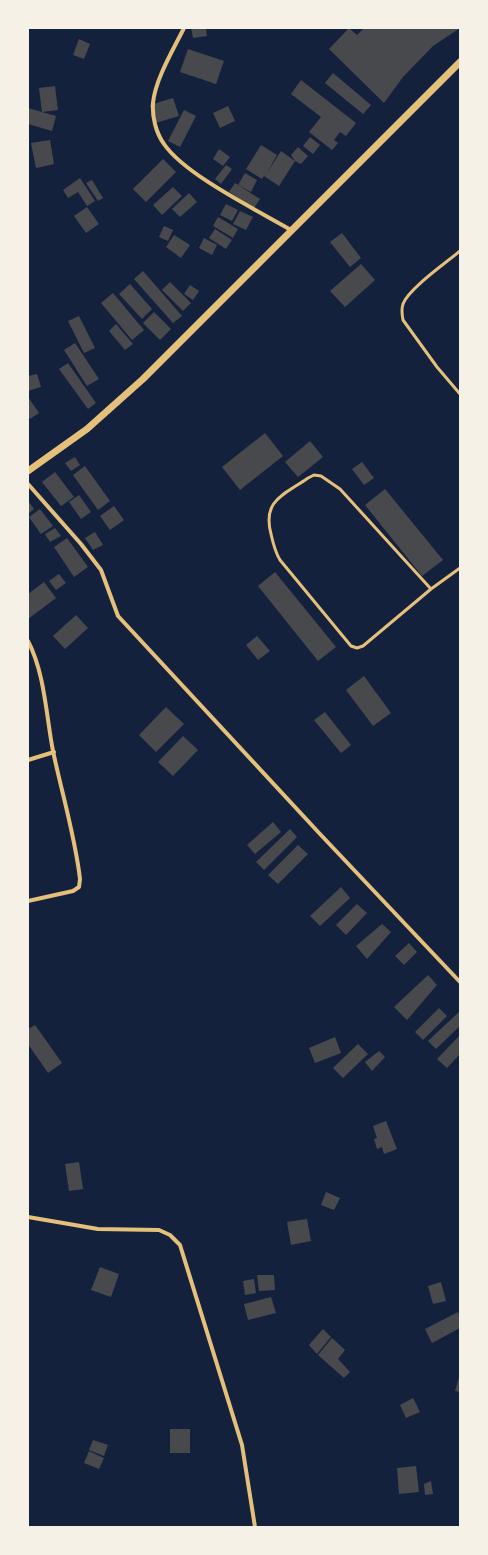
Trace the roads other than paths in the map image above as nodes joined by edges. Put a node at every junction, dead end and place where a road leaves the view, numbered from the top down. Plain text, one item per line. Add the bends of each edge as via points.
1 (184, 28) edge
2 (460, 62) edge
3 (291, 230) junction
4 (460, 251) edge
5 (460, 394) edge
6 (28, 470) edge
7 (28, 484) edge
8 (460, 568) edge
9 (431, 589) junction
10 (28, 641) edge
11 (54, 752) junction
12 (28, 760) edge
13 (28, 901) edge
14 (460, 982) edge
15 (28, 1217) edge
16 (255, 1527) edge

1 - 3 street via 154,94 152,112 164,144 186,167
2 - 3 street
3 - 6 street via 143,379 87,429
4 - 5 lane via 415,289 404,303 402,312 403,320
7 - 14 street via 101,570 118,616
8 - 9 lane
9 - 9 lane via 363,646 351,646 276,554 268,523 269,512 274,502 308,478 314,475 321,476 340,489
10 - 11 street via 36,661
11 - 12 street
11 - 13 street via 68,811 80,879 79,887 73,891
15 - 16 street via 98,1228 159,1230 170,1235 180,1245 242,1445

